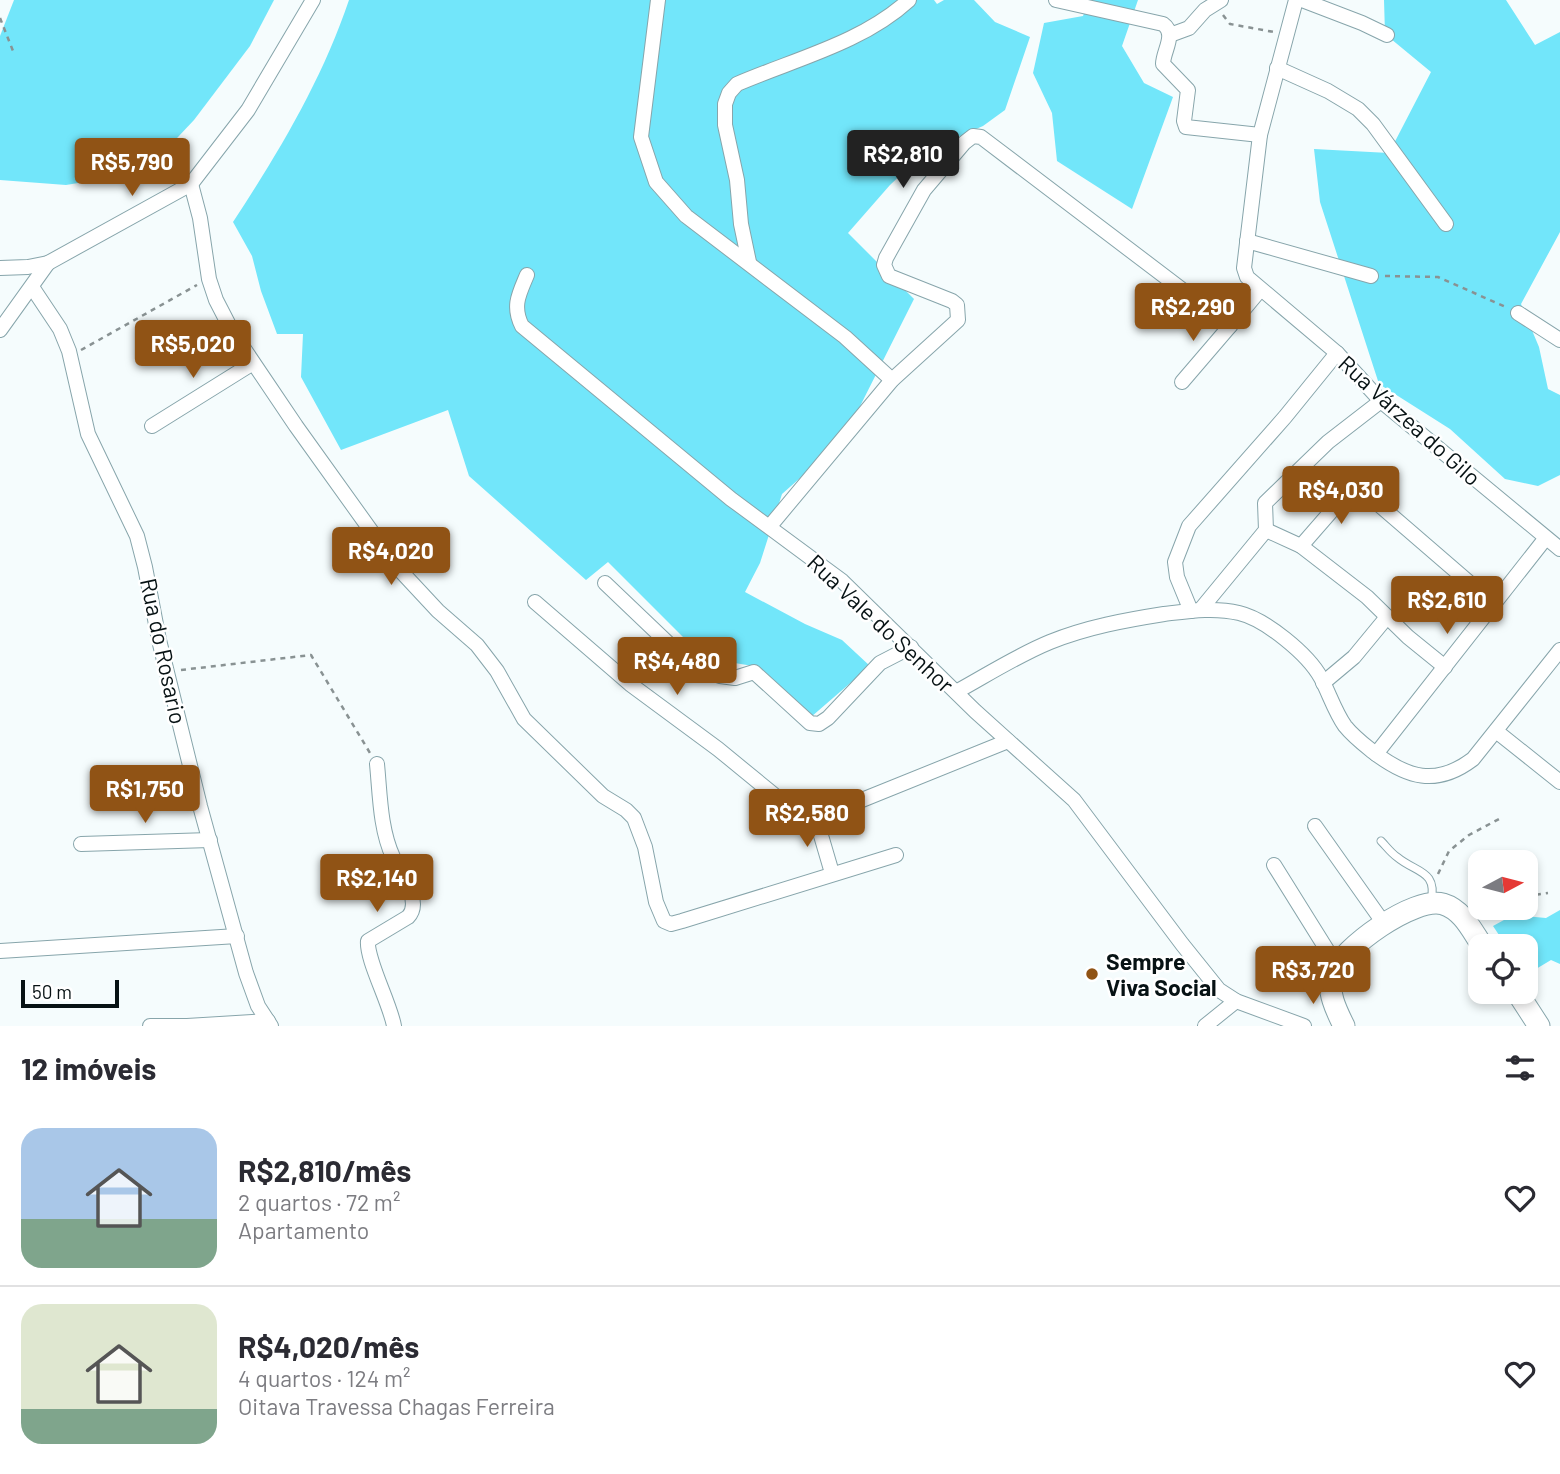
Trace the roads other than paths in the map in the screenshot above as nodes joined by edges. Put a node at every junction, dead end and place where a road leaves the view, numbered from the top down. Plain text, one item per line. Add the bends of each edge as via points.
1 (313, 0) edge
2 (658, 0) edge
3 (909, 0) edge
4 (1056, 0) edge
5 (1296, 0) edge
6 (1302, 0) edge
7 (1217, 3) edge
8 (1170, 35) junction
9 (1387, 35) dead end
10 (1278, 68) junction
11 (1260, 135) junction
12 (191, 184) junction
13 (1446, 224) dead end
14 (1247, 242) junction
15 (749, 262) junction
16 (48, 263) junction
17 (0, 268) edge
18 (527, 275) dead end
19 (1371, 276) road end
20 (32, 287) junction
21 (1260, 290) junction
22 (1518, 313) road end
23 (1230, 327) junction
24 (0, 330) edge
25 (1560, 340) edge
26 (1337, 353) junction
27 (253, 363) junction
28 (892, 380) junction
29 (1182, 382) dead end
30 (1381, 401) junction
31 (152, 426) dead end
32 (770, 526) junction
33 (1266, 530) junction
34 (1545, 539) junction
35 (1301, 546) junction
36 (1560, 549) edge
37 (605, 583) dead end
38 (536, 602) dead end
39 (1494, 604) junction
40 (1196, 610) junction
41 (1387, 617) junction
42 (911, 647) junction
43 (1560, 650) edge
44 (1445, 667) junction
45 (1323, 683) junction
46 (956, 692) junction
47 (1496, 731) junction
48 (1007, 741) junction
49 (1376, 754) junction
50 (377, 764) road end
51 (1560, 782) edge
52 (811, 815) junction
53 (1315, 826) dead end
54 (210, 840) junction
55 (1381, 841) dead end
56 (81, 844) dead end
57 (896, 855) dead end
58 (1275, 865) dead end
59 (832, 873) junction
60 (1431, 892) junction
61 (1385, 925) junction
62 (1474, 934) edge
63 (237, 936) junction
64 (0, 950) edge
65 (1335, 970) junction
66 (1236, 1001) junction
67 (1525, 1004) edge
68 (269, 1024) edge
69 (150, 1026) edge
70 (394, 1026) edge
71 (1205, 1026) edge
72 (1304, 1026) edge
73 (1344, 1026) edge
74 (1539, 1026) edge

1 - 12 street via 248,110
2 - 15 street via 640,136 646,158 668,198
3 - 15 street via 864,32 737,85 729,93 725,125
4 - 8 street via 1163,24
5 - 10 street
6 - 9 street
7 - 8 street via 1189,28
8 - 11 street via 1163,64 1188,90 1186,127
10 - 11 street
10 - 13 street via 1358,109
11 - 14 street
12 - 16 street
12 - 27 street via 216,300
14 - 19 street
14 - 21 street via 1244,268
15 - 28 street
16 - 17 street
16 - 20 street
18 - 32 street, Rua Vale do Senhor via 516,302 522,326
20 - 24 street
20 - 54 street, Rua do Rosario via 60,329 88,434 137,536
21 - 23 street
21 - 26 street, Rua Várzea do Gilo
22 - 25 street
23 - 28 street via 974,136 924,190 886,258 889,275 952,301 959,313 954,326
23 - 29 street
26 - 30 street, Rua Várzea do Gilo
26 - 40 street via 1189,526 1175,562 1177,578
27 - 31 street
27 - 59 street via 397,567 477,645 524,719 603,796 634,818 664,922 682,921
28 - 32 street
30 - 33 street via 1328,442 1265,503
30 - 34 street, Rua Várzea do Gilo
32 - 42 street, Rua Vale do Senhor via 842,581
33 - 35 street
33 - 40 street
34 - 36 street, Rua Várzea do Gilo
34 - 39 street
35 - 39 street via 1355,484
35 - 41 street
37 - 42 street via 691,665 736,678 754,671 810,723 828,718 880,663
38 - 52 street via 630,684 795,812
39 - 44 street
40 - 45 street via 1240,613 1257,621 1304,656
40 - 46 street via 1124,620 1051,642
41 - 44 street
41 - 45 street
42 - 46 street, Rua Vale do Senhor
43 - 47 street
44 - 49 street
45 - 49 street via 1343,723
46 - 48 street, Rua Vale do Senhor
47 - 49 street via 1473,759 1440,776 1411,775
47 - 51 street
48 - 52 street via 852,804
48 - 66 street, Rua Vale do Senhor via 1074,800 1213,983
50 - 70 street via 385,832 414,905 408,917 368,941
52 - 59 street
53 - 61 street
54 - 56 street
54 - 63 street, Rua do Rosario
55 - 60 lane via 1399,859 1417,868
57 - 59 street
58 - 65 street
60 - 61 street
60 - 62 street via 1465,920
61 - 65 street via 1350,950
63 - 64 street
63 - 68 street, Rua do Rosario via 258,1006
65 - 73 street via 1334,1001
66 - 71 street
66 - 72 street
67 - 74 street
68 - 69 street

